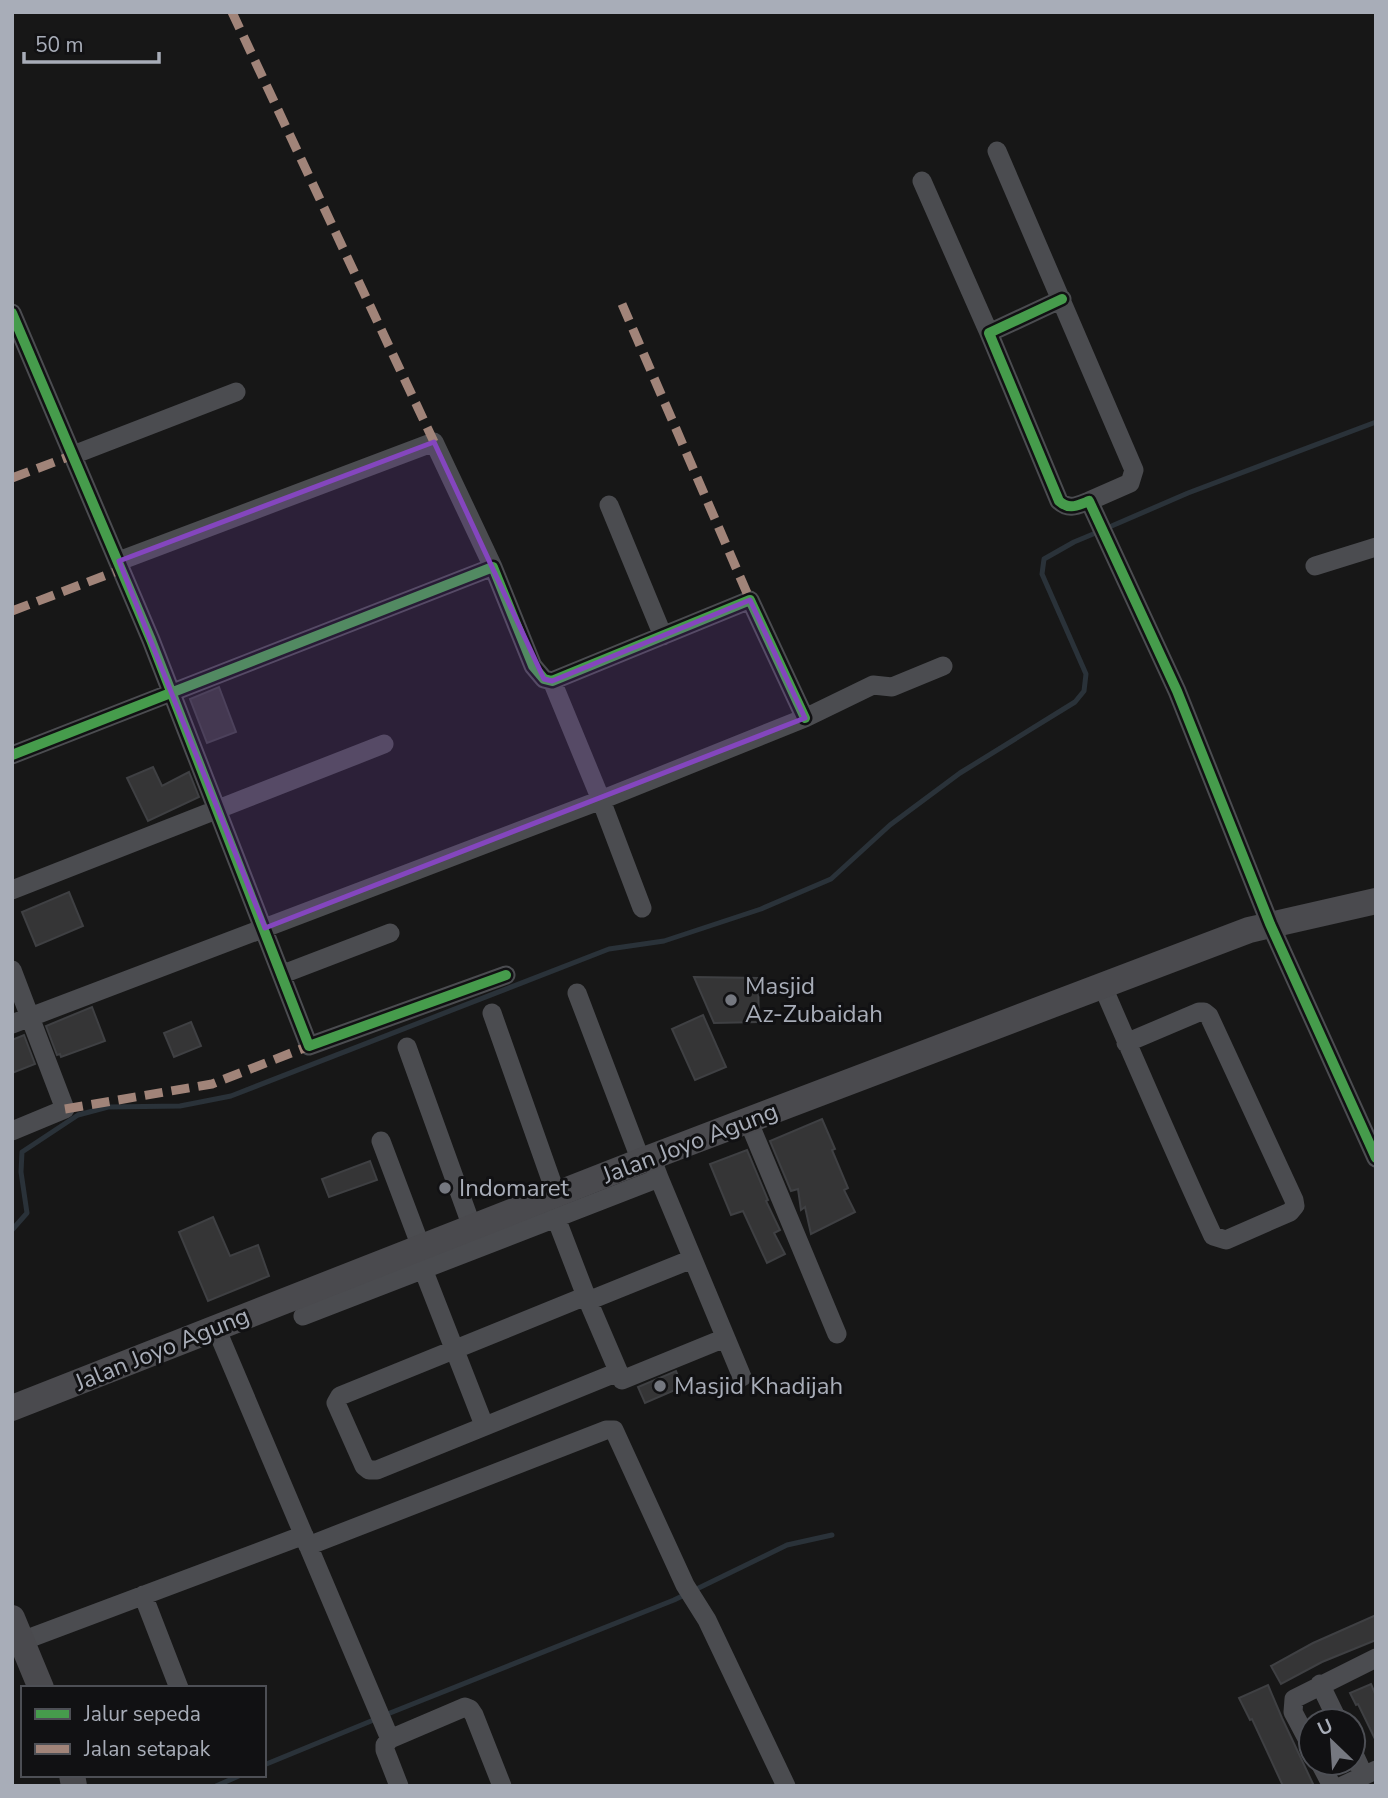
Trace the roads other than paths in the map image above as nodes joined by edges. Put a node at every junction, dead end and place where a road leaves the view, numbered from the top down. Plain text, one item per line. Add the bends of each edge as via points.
1 (997, 151) dead end
2 (922, 181) dead end
3 (1062, 299) junction
4 (12, 313) edge
5 (989, 333) junction
6 (236, 392) dead end
7 (73, 455) junction
8 (1088, 501) junction
9 (609, 505) dead end
10 (1376, 547) edge
11 (119, 561) junction
12 (1315, 566) dead end
13 (493, 567) junction
14 (663, 635) junction
15 (943, 666) dead end
16 (552, 681) junction
17 (171, 694) junction
18 (805, 718) junction
19 (384, 744) dead end
20 (12, 755) edge
21 (601, 800) junction
22 (218, 811) junction
23 (12, 890) edge
24 (1376, 901) edge
25 (642, 908) dead end
26 (1270, 923) junction
27 (265, 928) junction
28 (390, 933) dead end
29 (12, 970) edge
30 (283, 974) junction
31 (506, 975) dead end
32 (1102, 987) junction
33 (577, 993) dead end
34 (492, 1013) dead end
35 (31, 1017) junction
36 (12, 1024) edge
37 (1126, 1042) junction
38 (407, 1047) dead end
39 (748, 1120) junction
40 (12, 1131) edge
41 (381, 1141) dead end
42 (1376, 1158) edge
43 (650, 1165) junction
44 (556, 1206) junction
45 (472, 1227) junction
46 (422, 1258) junction
47 (692, 1258) junction
48 (587, 1298) junction
49 (303, 1316) dead end
50 (216, 1328) junction
51 (837, 1334) dead end
52 (725, 1338) junction
53 (454, 1351) junction
54 (618, 1372) junction
55 (741, 1377) dead end
56 (12, 1408) edge
57 (484, 1425) junction
58 (306, 1541) junction
59 (143, 1595) junction
60 (17, 1629) edge
61 (1376, 1658) edge
62 (1320, 1684) junction
63 (40, 1686) edge
64 (178, 1686) edge
65 (1331, 1707) edge
66 (1297, 1716) edge
67 (384, 1725) junction
68 (1370, 1773) edge
69 (399, 1786) edge
70 (502, 1786) edge
71 (786, 1786) edge
72 (1342, 1786) edge

1 - 3 street
2 - 5 street
3 - 5 street
3 - 8 street via 1134,470 1130,483
4 - 7 street
5 - 8 street via 1059,500 1072,507
6 - 7 street
7 - 11 street
8 - 26 street via 1177,691
9 - 14 street
10 - 12 street
11 - 13 street via 434,442
11 - 17 street
13 - 16 street via 533,666
13 - 17 street
14 - 16 street
14 - 18 street via 750,600
15 - 18 street via 892,687 873,685
16 - 21 street
17 - 20 street
17 - 22 street
18 - 21 street
19 - 22 street
21 - 25 street
21 - 27 street
22 - 23 street
22 - 27 street
24 - 26 main road, Jalan Joyo Agung
26 - 32 main road, Jalan Joyo Agung
26 - 42 street
27 - 30 street
27 - 35 street
28 - 30 street
29 - 35 street
30 - 31 street via 309,1046
32 - 37 street
32 - 39 main road, Jalan Joyo Agung
33 - 43 street
34 - 44 street
35 - 36 street
35 - 40 street via 65,1109
37 - 37 street via 1213,1236 1226,1240 1290,1212 1294,1200 1209,1016 1199,1012
38 - 45 street
39 - 43 main road, Jalan Joyo Agung
39 - 51 street
41 - 46 street
43 - 44 main road, Jalan Joyo Agung
43 - 47 street
44 - 45 main road, Jalan Joyo Agung
44 - 46 street
44 - 48 street
45 - 46 main road, Jalan Joyo Agung
46 - 49 street
46 - 50 main road, Jalan Joyo Agung
46 - 53 street
47 - 48 street
47 - 52 street
48 - 53 street
48 - 54 street
50 - 56 main road, Jalan Joyo Agung
50 - 58 street
52 - 54 street via 626,1379
52 - 55 street
53 - 57 street
53 - 57 street via 340,1396 337,1403 369,1470
54 - 57 street
58 - 59 street
58 - 67 street
58 - 71 street via 614,1430
59 - 60 street
59 - 64 street
60 - 63 main road
61 - 62 street
62 - 65 street
62 - 66 street via 1294,1699
67 - 69 street via 385,1751
67 - 70 street via 470,1709
68 - 72 street

